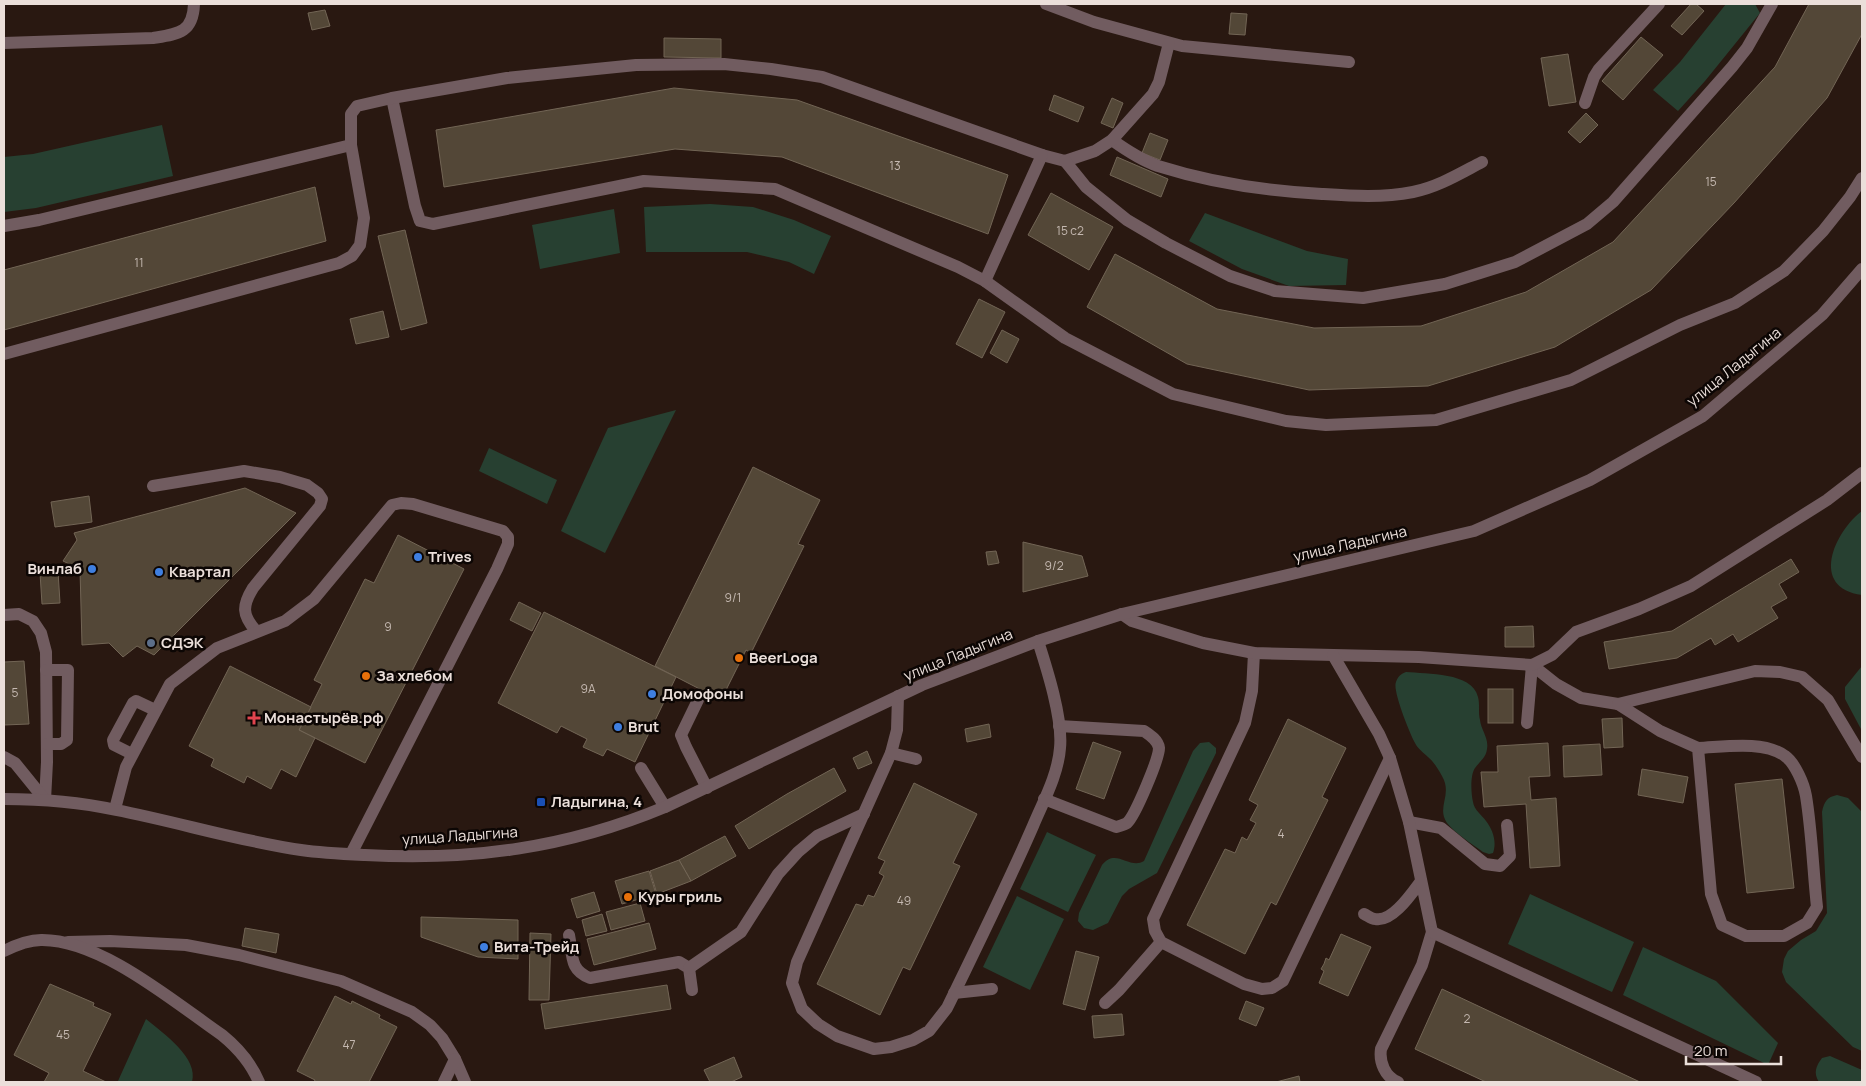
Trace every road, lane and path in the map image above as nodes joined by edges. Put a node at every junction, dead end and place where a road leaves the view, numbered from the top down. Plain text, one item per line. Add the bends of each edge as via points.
1 (194, 4) edge
2 (1046, 4) edge
3 (1659, 4) edge
4 (1772, 4) edge
5 (4, 42) edge
6 (1169, 43) junction
7 (1349, 62) dead end
8 (392, 98) junction
9 (1585, 103) dead end
10 (1112, 140) junction
11 (351, 146) junction
12 (1042, 155) junction
13 (1065, 161) junction
14 (1482, 162) dead end
15 (1862, 178) edge
16 (4, 226) edge
17 (1862, 269) edge
18 (985, 282) junction
19 (4, 354) edge
20 (1862, 473) edge
21 (153, 486) dead end
22 (1122, 614) junction
23 (4, 615) edge
24 (256, 631) junction
25 (1038, 641) junction
26 (1254, 652) junction
27 (1333, 655) junction
28 (1532, 665) junction
29 (46, 670) junction
30 (898, 696) junction
31 (47, 698) junction
32 (68, 698) junction
33 (698, 700) dead end
34 (1618, 704) junction
35 (155, 710) junction
36 (122, 723) junction
37 (1527, 723) dead end
38 (1059, 726) junction
39 (142, 733) junction
40 (47, 744) junction
41 (1698, 748) junction
42 (891, 753) junction
43 (132, 754) junction
44 (4, 757) edge
45 (1862, 757) edge
46 (1390, 758) junction
47 (916, 759) dead end
48 (642, 768) dead end
49 (707, 788) junction
50 (4, 799) edge
51 (1044, 799) junction
52 (44, 800) junction
53 (665, 807) junction
54 (115, 810) junction
55 (864, 814) junction
56 (1408, 822) junction
57 (1507, 826) dead end
58 (351, 854) junction
59 (1421, 881) junction
60 (1364, 914) dead end
61 (1432, 932) junction
62 (569, 935) dead end
63 (68, 942) junction
64 (1161, 942) junction
65 (4, 951) edge
66 (689, 968) junction
67 (992, 989) dead end
68 (692, 990) dead end
69 (954, 993) junction
70 (1105, 1003) dead end
71 (455, 1059) junction
72 (259, 1082) edge
73 (444, 1082) edge
74 (465, 1082) edge
75 (1398, 1082) edge
76 (1756, 1082) edge

1 - 5 street via 192,21 174,34 153,38
2 - 6 street via 1094,22
3 - 9 street via 1594,77
4 - 13 street via 1732,67 1599,215 1514,262 1445,284 1363,298 1275,291 1230,276 1128,220 1086,187
6 - 7 street
6 - 10 street via 1153,94
8 - 11 street via 357,106 350,114
8 - 12 street via 507,78 636,65 724,64 822,77
8 - 18 street via 420,221 433,224 644,181 775,189 958,267
10 - 13 street via 1095,151
10 - 14 street via 1131,154 1158,166 1199,177 1246,187 1366,197 1413,192 1443,183
11 - 16 street
11 - 19 street via 364,218 360,245 352,256 338,263
12 - 13 street
12 - 18 street
15 - 18 street via 1823,231 1784,271 1735,303 1680,325 1571,380 1436,420 1326,425 1286,421 1173,394 1065,338
17 - 22 street, улица Ладыгина via 1822,315 1703,416 1590,480 1474,531
20 - 28 street via 1827,500 1691,586 1576,632 1552,654
21 - 24 street via 244,471 280,477 318,492 322,499 320,506 247,598 247,621
22 - 25 street, улица Ладыгина
22 - 26 street via 1132,621 1202,643
23 - 29 street via 19,614 33,621 41,633
24 - 35 street via 217,648 170,684
24 - 58 street via 285,621 314,599 392,505 414,504 503,531 508,537 497,569
25 - 30 street, улица Ладыгина
25 - 38 street
26 - 27 street
26 - 64 street via 1252,692 1245,723 1153,920
27 - 28 street
27 - 46 street
28 - 34 street via 1581,698
28 - 37 street
29 - 31 street
29 - 32 street via 68,670
30 - 42 street via 897,730
30 - 49 street, улица Ладыгина
31 - 32 street
31 - 40 street
32 - 40 street via 67,740 61,744
33 - 49 street via 681,735
34 - 41 street via 1660,731
34 - 45 street via 1755,671 1780,672 1802,677 1828,700
35 - 36 street via 136,701
35 - 39 street
36 - 39 street
36 - 43 street via 112,742
38 - 51 street via 1061,746
38 - 51 street via 1144,731 1154,738 1159,747 1157,757 1136,810 1126,824 1116,827
39 - 43 street
40 - 52 street
41 - 41 street via 1747,746 1768,749 1786,756 1795,768 1806,794 1817,907 1807,923 1784,936 1746,936 1722,925 1711,894
42 - 47 street
42 - 55 street
43 - 54 street
44 - 52 street via 15,763
46 - 56 street
46 - 64 street via 1283,981 1272,988 1262,989 1244,984
48 - 53 street
49 - 53 street, улица Ладыгина
50 - 52 street, улица Ладыгина
51 - 69 street
52 - 54 street, улица Ладыгина
53 - 58 street, улица Ладыгина via 588,834 521,849 446,856
54 - 58 street, улица Ладыгина via 302,850
55 - 66 street via 817,836 798,852 778,874 741,932
55 - 69 street via 797,962 792,983 802,1009 837,1036 874,1049 891,1047 929,1031
56 - 57 street via 1441,828 1485,864 1500,866 1510,856
56 - 59 street
59 - 60 street via 1400,908 1391,914 1375,919
59 - 61 street
61 - 75 street via 1422,964 1381,1049 1380,1059 1384,1068 1392,1080
61 - 76 street
62 - 66 street via 575,968 590,978 679,962
63 - 65 street via 39,940
63 - 71 street via 186,945 341,981 412,1012 430,1025
63 - 72 street via 103,957 144,981 222,1035 253,1068
64 - 70 street
66 - 68 street
67 - 69 street
71 - 73 street
71 - 74 street

